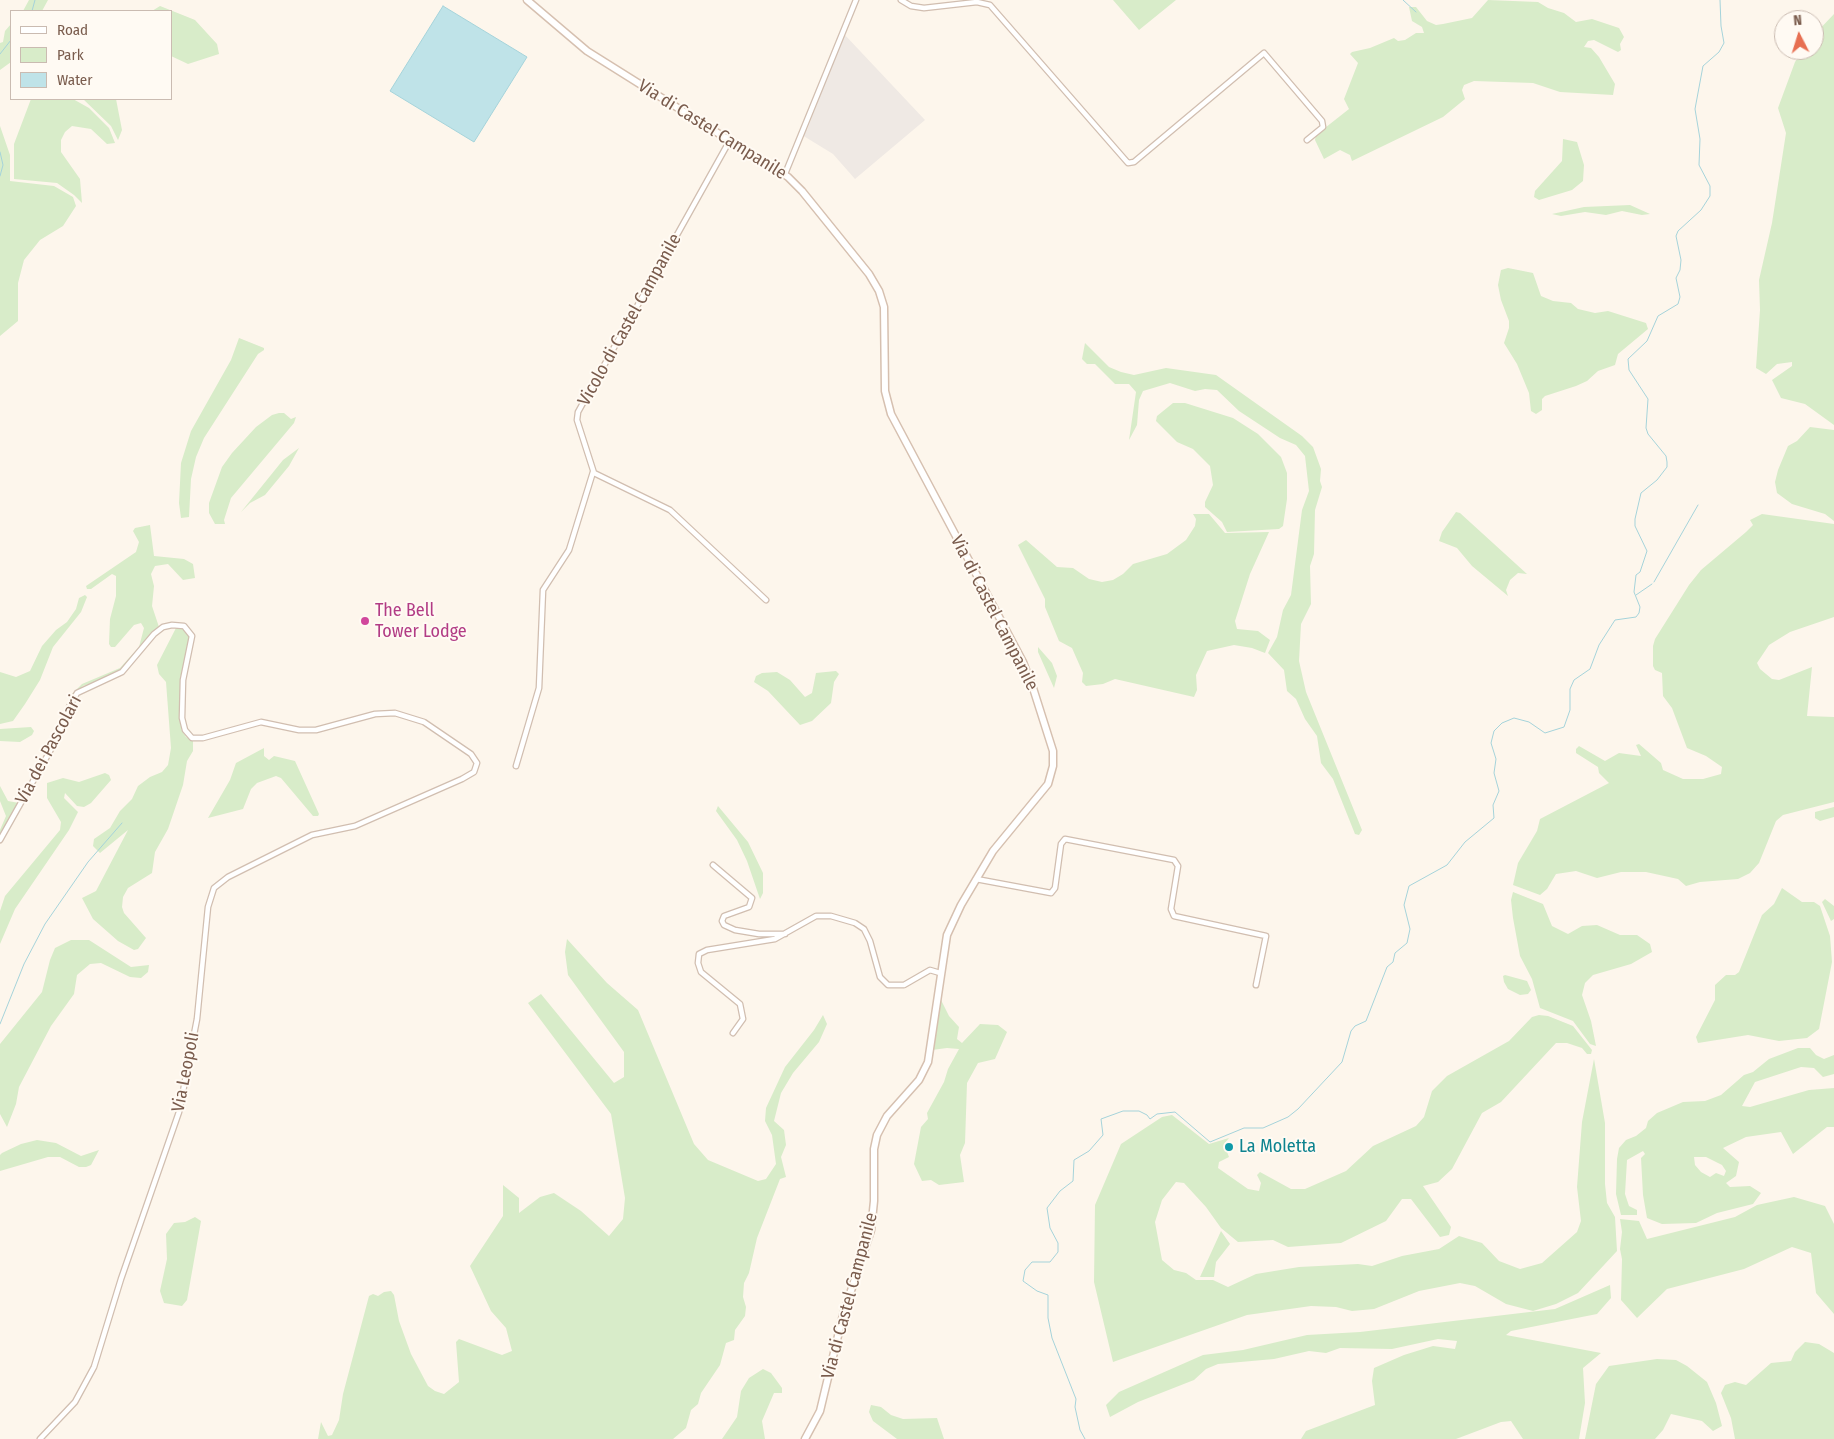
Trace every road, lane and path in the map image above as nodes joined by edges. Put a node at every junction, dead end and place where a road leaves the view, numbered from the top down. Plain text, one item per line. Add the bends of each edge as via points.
1 (528, 0) edge
2 (856, 0) edge
3 (901, 0) edge
4 (730, 140) junction
5 (1307, 140) dead end
6 (785, 174) junction
7 (593, 472) junction
8 (766, 600) dead end
9 (516, 766) dead end
10 (409, 804) joint
11 (0, 840) edge
12 (714, 865) dead end
13 (976, 879) junction
14 (789, 933) junction
15 (940, 973) junction
16 (1256, 985) dead end
17 (733, 1032) dead end
18 (40, 1439) edge
19 (805, 1439) edge

1 - 4 street, Via di Castel Campanile via 584,49
2 - 6 street
3 - 5 street via 910,6 924,8 979,2 990,5 1128,163 1134,162 1263,53 1322,121 1322,128
4 - 6 street, Via di Castel Campanile
4 - 7 street, Vicolo di Castel Campanile via 578,413 577,422
6 - 13 street, Via di Castel Campanile via 840,237 879,291 884,309 885,389 890,412 1022,662 1050,741 1054,764 1048,784 999,842
7 - 8 street via 668,508
7 - 9 street via 570,548 543,588 539,688
10 - 11 street, Via dei Pascolari via 472,773 477,768 474,757 424,722 392,712 316,730 261,722 192,738 185,730 182,718 183,680 192,636 184,626 172,625 154,634 122,672 77,693 59,735
10 - 18 street, Via Leopoli via 355,826 312,835 228,877 214,888 206,922 197,1019 177,1118 91,1373 74,1402
12 - 14 street via 752,898 749,907 724,916 724,925 759,934
13 - 15 street, Via di Castel Campanile via 949,930
13 - 16 street via 1051,893 1055,888 1061,843 1065,839 1174,860 1178,867 1171,909 1174,916 1266,936
14 - 15 street via 814,917 831,916 855,923 865,930 880,977 886,984 906,985 930,970
14 - 17 street via 765,942 707,950 699,954 701,972 737,999 742,1008 743,1019
15 - 19 street, Via di Castel Campanile via 925,1071 885,1119 876,1137 874,1209 870,1232 843,1315 820,1411

